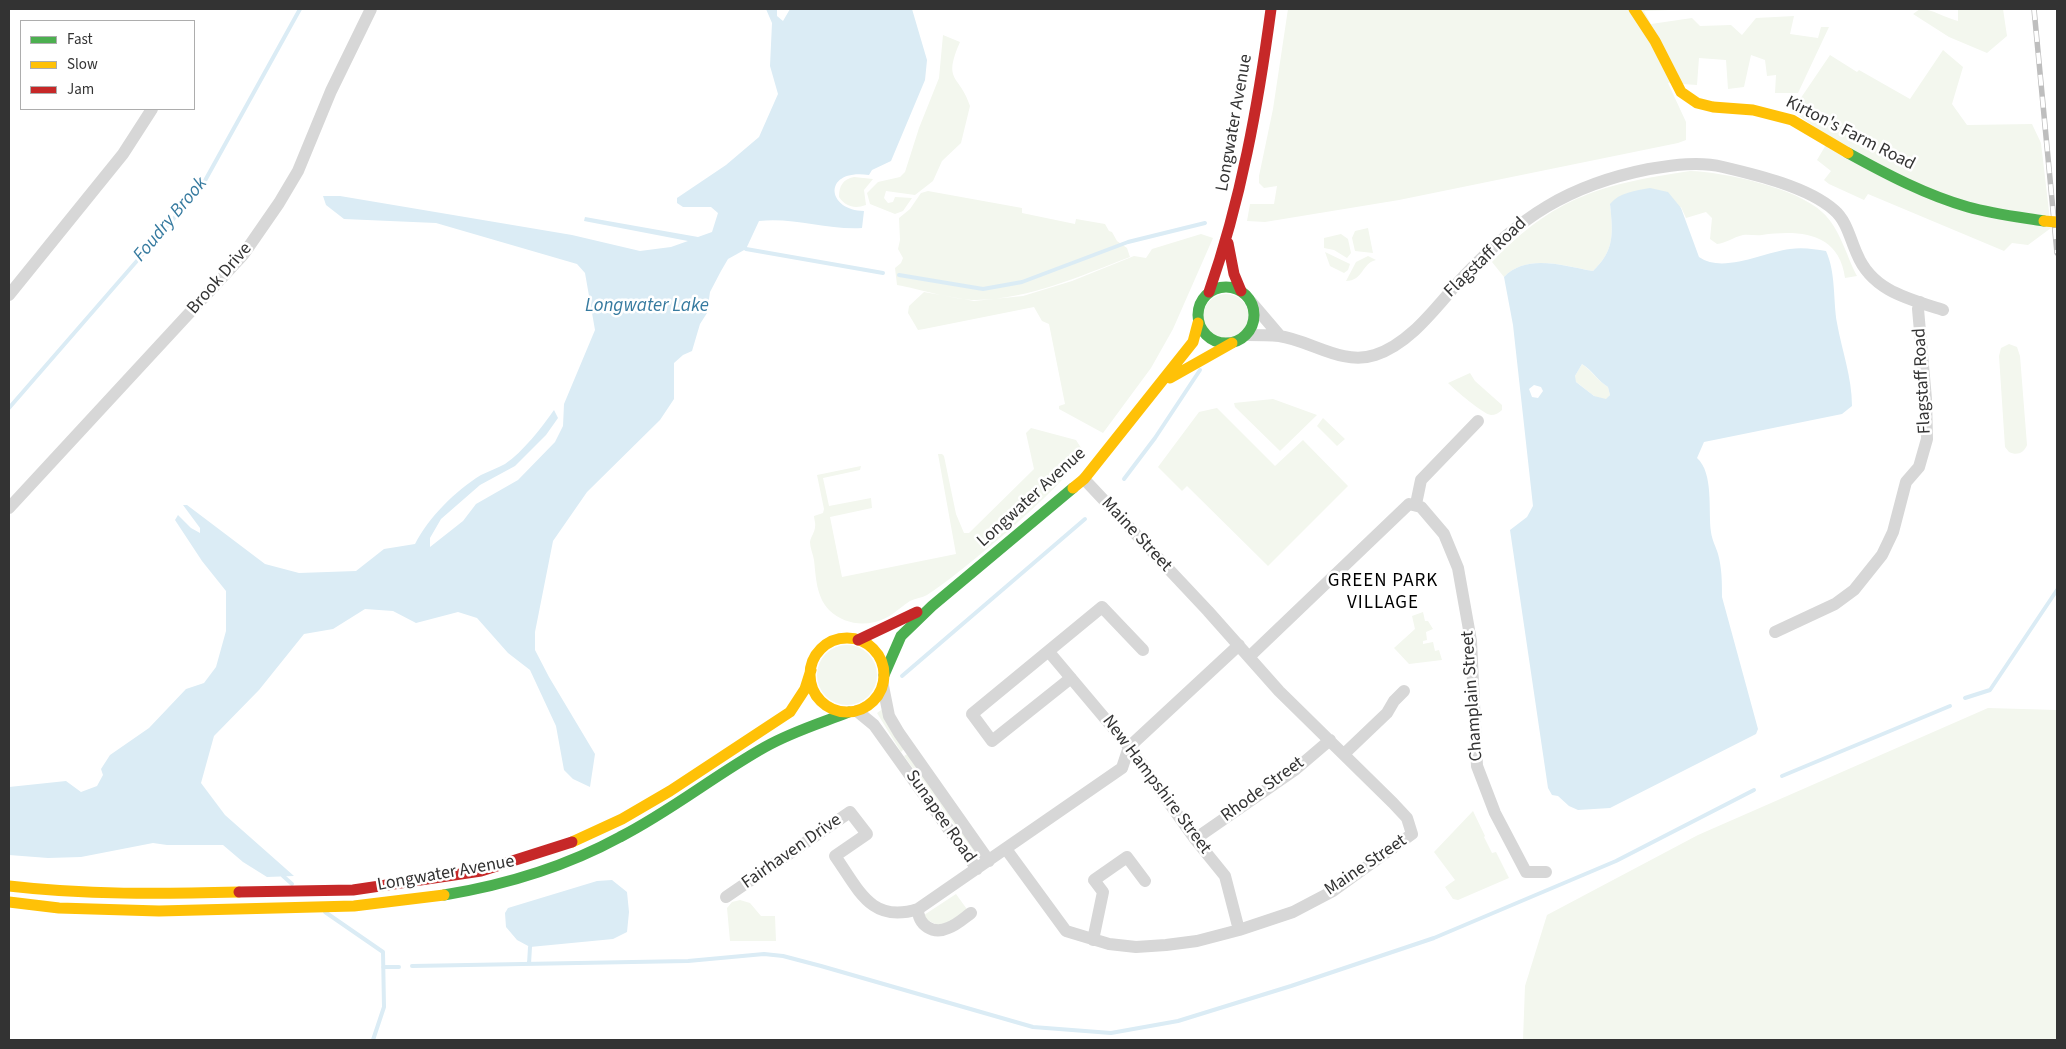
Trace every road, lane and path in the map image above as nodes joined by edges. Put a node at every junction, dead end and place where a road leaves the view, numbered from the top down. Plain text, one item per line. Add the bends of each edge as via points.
1 (371, 9) edge
2 (1271, 9) edge
3 (1634, 9) edge
4 (151, 110) edge
5 (2057, 222) edge
6 (1228, 242) junction
7 (1242, 291) junction
8 (1209, 292) junction
9 (9, 295) edge
10 (1251, 302) junction
11 (1920, 302) junction
12 (1943, 310) dead end
13 (1198, 323) junction
14 (1246, 335) junction
15 (1280, 336) junction
16 (1232, 343) junction
17 (1163, 382) junction
18 (1478, 422) dead end
19 (1084, 479) junction
20 (1416, 504) junction
21 (9, 508) edge
22 (932, 606) junction
23 (1775, 632) dead end
24 (858, 640) junction
25 (1239, 645) junction
26 (1143, 650) dead end
27 (1049, 652) junction
28 (1249, 657) junction
29 (811, 670) junction
30 (1071, 678) junction
31 (883, 680) junction
32 (1404, 691) dead end
33 (853, 712) junction
34 (1330, 740) junction
35 (1129, 747) junction
36 (1344, 754) junction
37 (1195, 839) junction
38 (1006, 849) junction
39 (989, 861) junction
40 (977, 869) junction
41 (1546, 872) dead end
42 (1144, 881) dead end
43 (9, 886) edge
44 (726, 897) dead end
45 (9, 902) edge
46 (918, 909) junction
47 (972, 913) dead end
48 (1239, 930) junction
49 (1093, 940) junction

1 - 21 street, Brook Drive via 330,91 298,170 243,254
2 - 6 street, Longwater Avenue via 1258,106
3 - 5 street, Kirton's Farm Road, bridge via 1655,41 1681,92 1697,103 1779,115 1870,167 1959,204
4 - 9 street via 117,162
6 - 7 street, Longwater Avenue via 1234,274
6 - 8 street, Longwater Avenue
7 - 8 street via 1226,286
7 - 10 street
8 - 13 street via 1199,305
10 - 14 street via 1254,320
10 - 15 street, Flagstaff Road
11 - 12 street, Flagstaff Road
11 - 15 street, Flagstaff Road via 1892,292 1875,281 1862,264 1847,227 1836,211 1815,196 1721,166 1683,164 1632,172 1584,187 1531,215 1489,249 1415,329 1381,353 1353,357 1322,351
11 - 23 street, Flagstaff Road via 1927,439 1919,467 1906,482 1893,532 1882,555 1854,590 1835,604
13 - 16 street via 1205,335 1214,341
13 - 17 street, Longwater Avenue via 1193,342
14 - 15 street, Flagstaff Road
14 - 16 street
16 - 17 street, Longwater Avenue
17 - 19 street, Longwater Avenue
18 - 20 street via 1421,480
19 - 22 street, Longwater Avenue
19 - 25 street, Maine Street
20 - 28 street via 1404,509
20 - 41 street, Champlain Street via 1444,534 1458,568 1471,641 1475,750 1481,781 1526,872
22 - 24 street, Longwater Avenue
22 - 31 street, Longwater Avenue via 901,636
24 - 29 street via 847,638 830,643 816,655
24 - 31 street via 878,655
25 - 28 street, Maine Street
25 - 35 street
26 - 27 street via 1102,607
27 - 30 street, New Hampshire Street
27 - 30 street via 972,714 992,741
28 - 34 street, Maine Street via 1278,691
29 - 33 street via 811,684 818,698 830,708
29 - 43 street, Longwater Avenue via 805,689 790,712 670,792 595,832 551,850 481,871 375,888 321,890 160,894 60,892
30 - 35 street, New Hampshire Street
31 - 33 street via 873,702
31 - 39 street, Sunapee Road via 889,716
32 - 36 street via 1387,714
33 - 40 street, Sunapee Road via 874,725
33 - 45 street, Longwater Avenue via 798,731 766,747 619,838 557,866 484,888 354,906 159,911 59,908
34 - 36 street, Maine Street
34 - 37 street, Rhode Street via 1296,769
35 - 37 street, New Hampshire Street
35 - 38 street via 1122,768
36 - 48 street, Maine Street via 1406,818 1412,834 1333,891 1293,912
37 - 48 street, New Hampshire Street via 1225,876
38 - 39 street
38 - 49 street, Maine Street via 1066,931
39 - 40 street, Sunapee Road
40 - 46 street, Fairhaven Drive
42 - 49 street via 1128,857 1094,880 1103,892
44 - 46 street, Fairhaven Drive via 850,812 866,834 835,856 865,898 878,910 899,914
46 - 47 street via 921,922 938,930 950,928
48 - 49 street, Maine Street via 1166,946 1136,947

